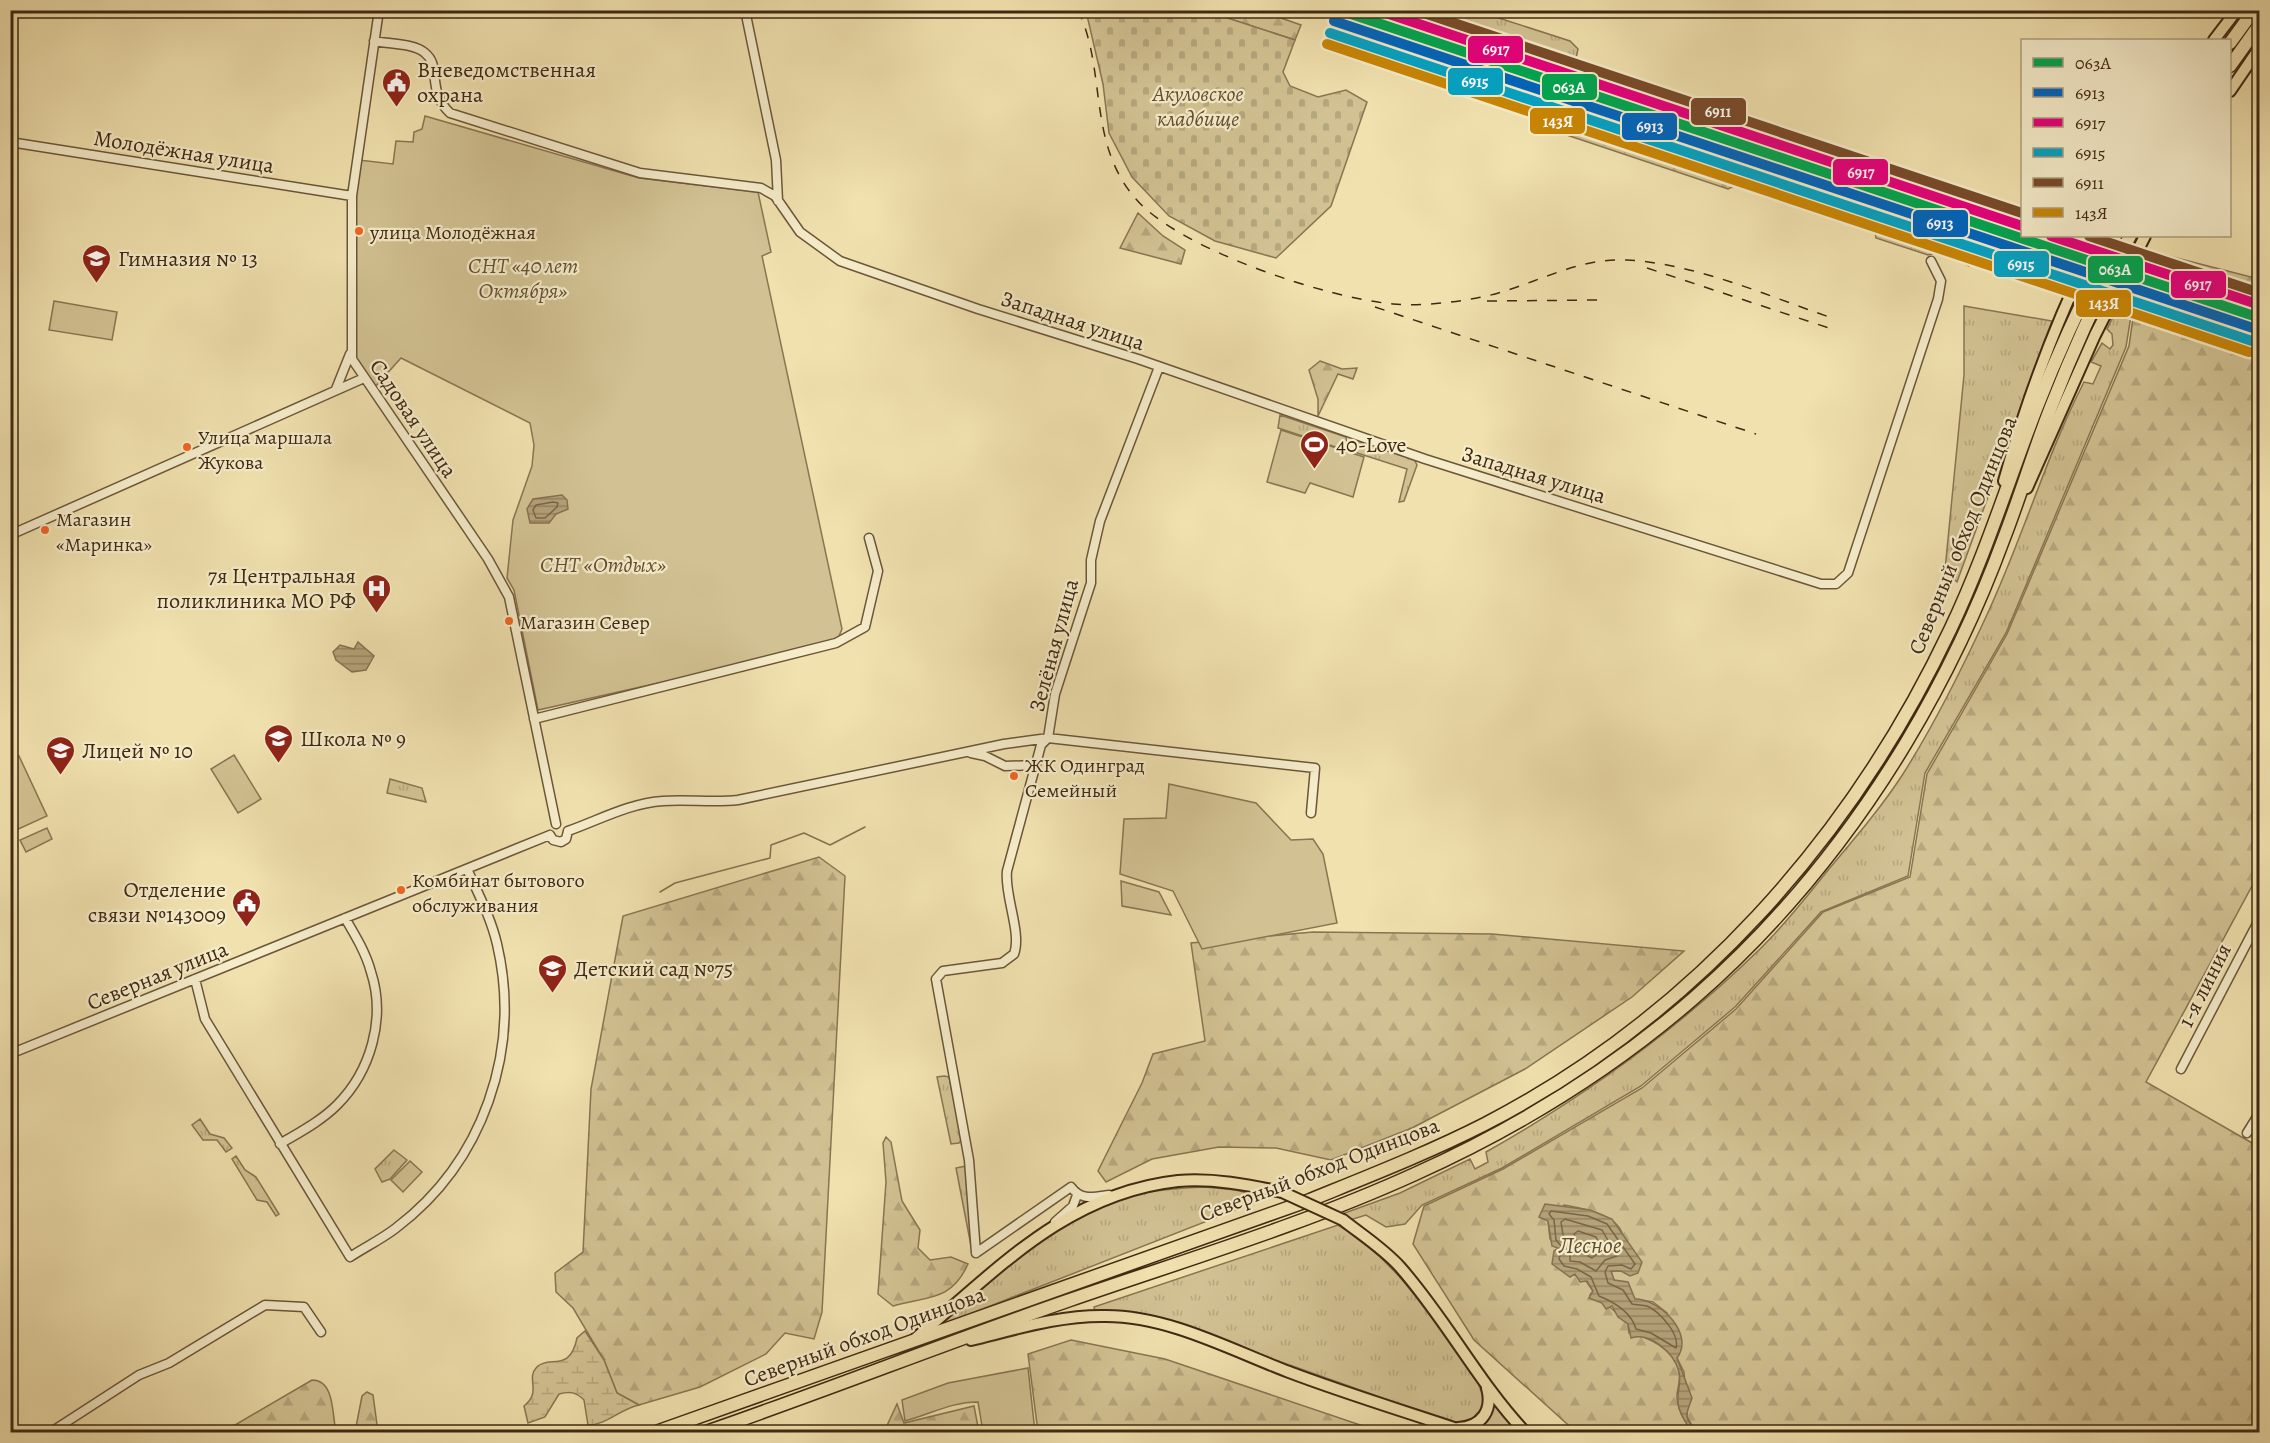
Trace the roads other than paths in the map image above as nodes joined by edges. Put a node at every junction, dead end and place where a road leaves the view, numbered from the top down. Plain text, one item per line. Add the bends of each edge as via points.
1 (379, 10) edge
2 (745, 10) edge
3 (2237, 11) edge
4 (2257, 11) edge
5 (2259, 24) edge
6 (2215, 39) edge
7 (374, 41) junction
8 (2231, 41) edge
9 (2259, 47) edge
10 (2231, 63) edge
11 (2231, 88) edge
12 (10, 142) edge
13 (352, 196) junction
14 (778, 201) junction
15 (2100, 237) edge
16 (2115, 237) edge
17 (2129, 237) edge
18 (2145, 237) edge
19 (1931, 261) dead end
20 (2078, 326) junction
21 (351, 348) junction
22 (1159, 367) junction
23 (364, 378) junction
24 (336, 390) junction
25 (1990, 529) junction
26 (10, 535) edge
27 (2006, 535) junction
28 (869, 538) dead end
29 (534, 719) junction
30 (1048, 738) junction
31 (966, 753) junction
32 (1036, 765) junction
33 (1311, 813) dead end
34 (556, 824) junction
35 (568, 831) junction
36 (550, 835) junction
37 (467, 868) junction
38 (345, 918) junction
39 (2259, 918) edge
40 (195, 979) junction
41 (10, 1054) edge
42 (2181, 1069) dead end
43 (2259, 1112) edge
44 (2247, 1133) dead end
45 (280, 1144) junction
46 (1133, 1191) junction
47 (1077, 1195) junction
48 (1053, 1224) junction
49 (321, 1332) dead end
50 (912, 1341) junction
51 (945, 1347) junction
52 (1484, 1380) junction
53 (1446, 1425) junction
54 (51, 1432) edge
55 (656, 1432) edge
56 (706, 1432) edge
57 (1466, 1432) edge
58 (1525, 1432) edge

1 - 7 street, Садовая улица
2 - 14 street via 776,160
3 - 6 main road
4 - 8 highway
5 - 10 highway
7 - 13 street, Садовая улица
7 - 14 street, Западная улица via 425,52 433,62 440,104 450,113 640,173 761,188
9 - 11 main road
12 - 13 street, Молодёжная улица
13 - 21 street, Садовая улица
14 - 22 street, Западная улица via 800,232 840,261
15 - 25 main road via 2060,317 2020,424
16 - 20 highway, Северный обход Одинцова
17 - 20 highway, Северный обход Одинцова
18 - 27 main road
19 - 22 street, Западная улица via 1941,281 1938,299 1848,573 1836,584 1821,585 1425,459
20 - 25 highway, Северный обход Одинцова
20 - 27 highway, Северный обход Одинцова
21 - 23 street, Садовая улица via 352,359
21 - 24 street
22 - 30 street, Зелёная улица via 1100,521 1090,584 1055,694
23 - 24 street
23 - 29 street, Садовая улица via 503,582 514,612
24 - 26 street
25 - 50 highway, Северный обход Одинцова via 1968,588 1921,688 1834,824 1715,961 1629,1034 1496,1118 1409,1161
27 - 51 highway, Северный обход Одинцова via 1934,696 1847,832 1756,941 1670,1020 1557,1101 1416,1174 1316,1215
28 - 29 street via 878,572 867,626 836,643
29 - 34 street, Садовая улица
30 - 31 street
30 - 32 street via 1041,745
30 - 33 street, Зелёная улица via 1315,768
31 - 32 street via 985,756 1005,766
31 - 35 street via 738,800 663,801 636,806
32 - 47 street via 1007,871 1014,954 1002,963 943,972 936,979 969,1160 976,1253 1071,1187
34 - 35 street via 563,824
34 - 36 street
35 - 36 street via 568,837 561,842
36 - 37 street, Северная улица
37 - 38 street, Северная улица
37 - 45 street via 497,944 505,1017 495,1086 459,1163 407,1219 350,1257
38 - 40 street, Северная улица
38 - 45 street via 366,959 375,989 370,1052 353,1085 337,1105
39 - 42 street, 1-я линия
40 - 41 street, Северная улица
40 - 45 street via 205,1019
43 - 44 street
46 - 47 street via 1092,1197
46 - 48 main road via 1105,1197
46 - 52 main road, bridge via 1177,1181 1203,1181 1282,1192 1343,1220 1398,1265
47 - 48 street via 1073,1206
48 - 50 main road
49 - 54 street via 304,1307 266,1305 169,1363 138,1375
50 - 55 highway, Северный обход Одинцова
51 - 53 main road via 1079,1316 1135,1318
51 - 56 highway, Северный обход Одинцова
52 - 53 main road via 1490,1400 1483,1418 1467,1427
52 - 58 main road
53 - 57 main road

